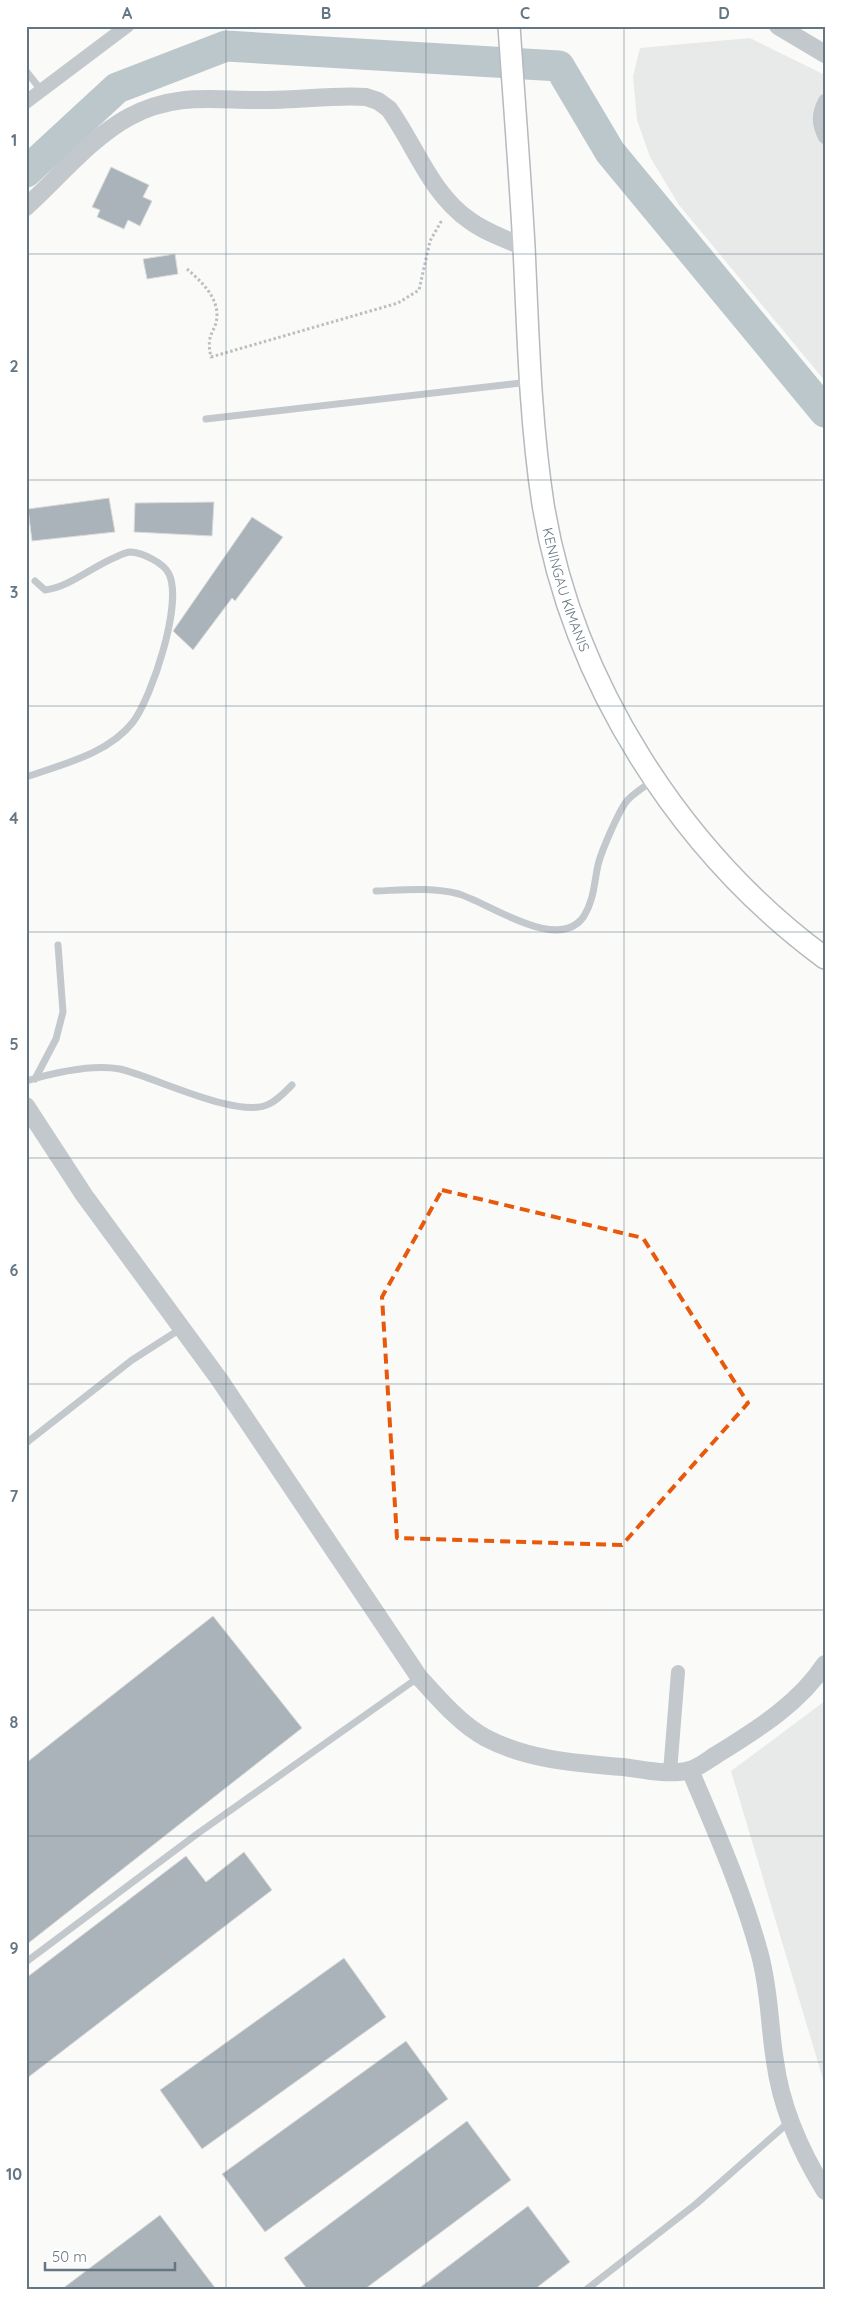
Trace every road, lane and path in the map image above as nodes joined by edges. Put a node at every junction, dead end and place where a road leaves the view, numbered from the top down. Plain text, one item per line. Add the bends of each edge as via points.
1 (127, 26) edge
2 (509, 26) edge
3 (778, 26) edge
4 (825, 54) edge
5 (26, 71) edge
6 (41, 90) junction
7 (825, 101) edge
8 (26, 102) edge
9 (825, 137) edge
10 (450, 204) junction
11 (26, 207) edge
12 (524, 247) junction
13 (187, 269) dead end
14 (529, 382) junction
15 (206, 419) dead end
16 (35, 581) dead end
17 (26, 776) edge
18 (655, 779) junction
19 (376, 891) dead end
20 (58, 945) dead end
21 (825, 958) edge
22 (35, 1079) junction
23 (26, 1081) edge
24 (292, 1085) dead end
25 (26, 1106) edge
26 (182, 1328) junction
27 (26, 1443) edge
28 (825, 1664) edge
29 (678, 1672) dead end
30 (419, 1677) junction
31 (690, 1770) junction
32 (670, 1772) junction
33 (26, 1962) edge
34 (790, 2121) junction
35 (825, 2191) edge
36 (587, 2289) edge

1 - 6 street
2 - 12 main road, KENINGAU KIMANIS
3 - 4 street
5 - 6 lane
6 - 8 street
7 - 9 street via 819,113 819,124
10 - 11 street via 389,109 378,101 366,96 267,100 204,97 168,102 128,117 107,132
10 - 12 street via 468,220
10 - 13 path via 430,241 419,290 398,303 211,357 207,342 217,315 213,299 202,281
12 - 14 main road, KENINGAU KIMANIS
14 - 15 lane
14 - 18 main road, KENINGAU KIMANIS via 544,505 567,599 584,652
16 - 17 lane via 44,590 55,589 105,561 130,552 153,559 169,573 174,596 164,649 133,722 114,741 88,755
18 - 19 lane via 626,802 598,864 594,894 583,917 566,930 550,930 499,913 461,895 432,888
18 - 21 main road, KENINGAU KIMANIS via 709,850 763,906
20 - 22 lane via 63,1012 56,1039
22 - 23 lane
22 - 24 lane via 56,1072 118,1069 216,1102 252,1108 268,1105
25 - 26 street via 84,1195
26 - 27 lane via 132,1360
26 - 30 street
28 - 31 street via 794,1701
29 - 32 street
30 - 32 street via 444,1705 484,1737 519,1753 564,1762
30 - 33 lane via 197,1834
31 - 32 street
31 - 34 street via 748,1914 760,1955 768,1988 775,2062
34 - 35 street
34 - 36 lane via 696,2204

